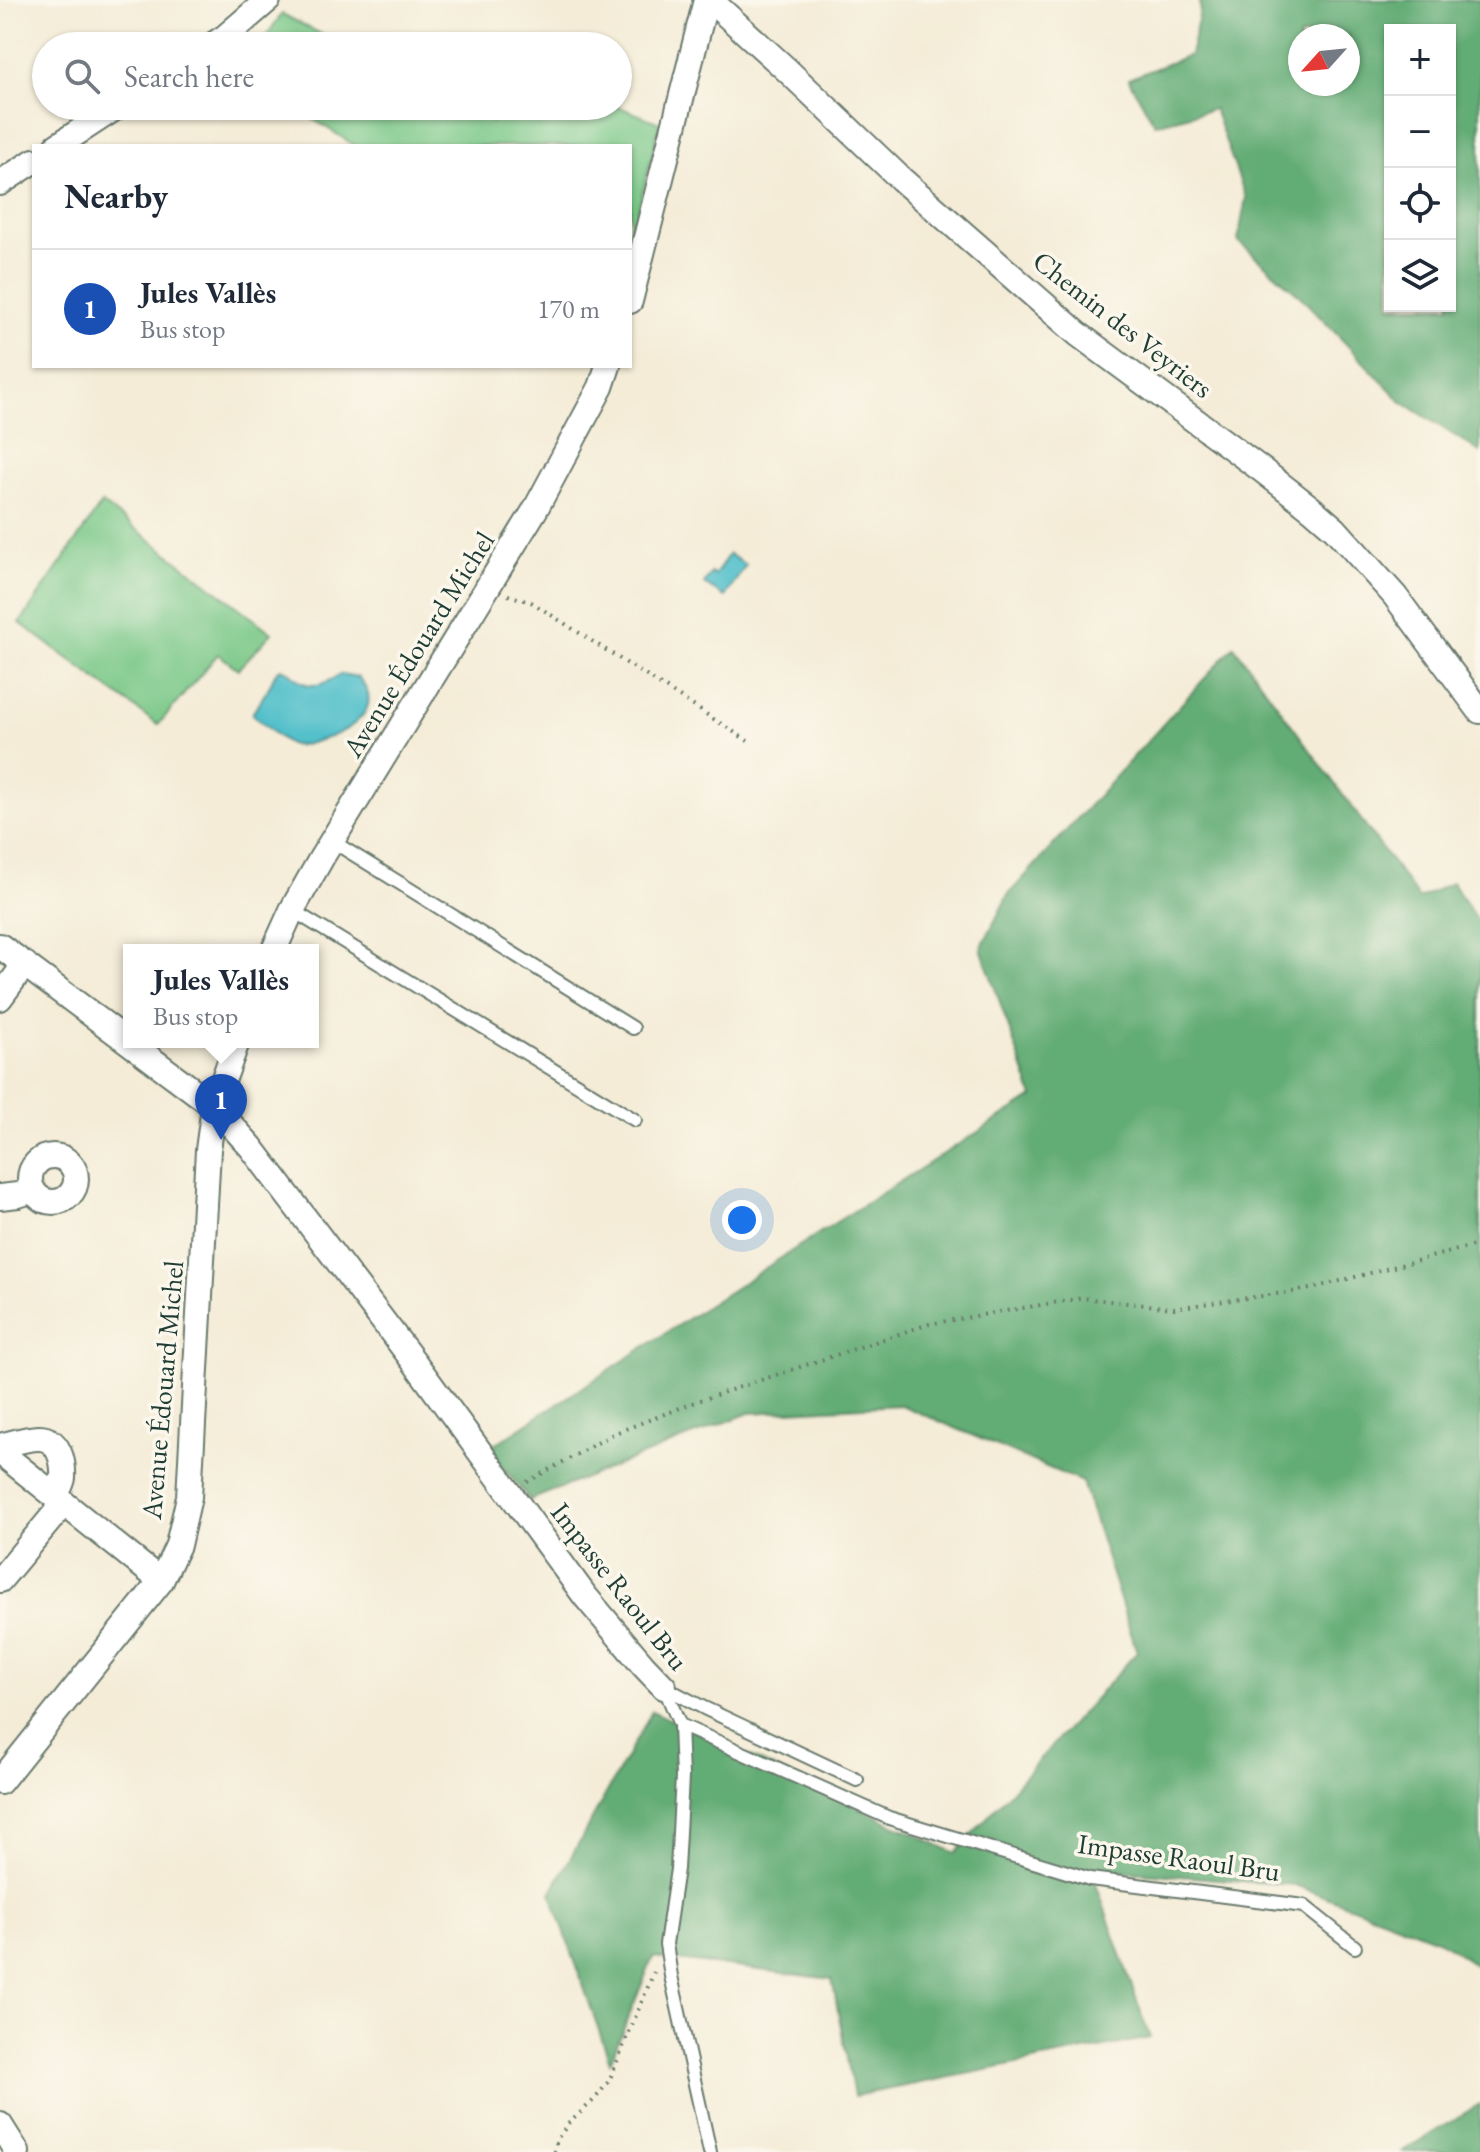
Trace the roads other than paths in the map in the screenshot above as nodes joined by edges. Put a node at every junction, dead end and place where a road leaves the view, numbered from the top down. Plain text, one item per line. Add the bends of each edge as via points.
1 (268, 0) edge
2 (708, 0) edge
3 (231, 32) edge
4 (97, 120) edge
5 (60, 144) edge
6 (32, 162) edge
7 (0, 183) edge
8 (632, 293) edge
9 (607, 368) edge
10 (1480, 711) edge
11 (332, 841) junction
12 (292, 910) junction
13 (277, 944) edge
14 (0, 946) edge
15 (25, 964) junction
16 (0, 998) edge
17 (633, 1028) dead end
18 (123, 1038) edge
19 (137, 1048) edge
20 (235, 1048) edge
21 (214, 1106) junction
22 (635, 1120) dead end
23 (33, 1190) dead end
24 (0, 1197) edge
25 (0, 1449) edge
26 (60, 1500) junction
27 (0, 1580) edge
28 (161, 1581) junction
29 (664, 1687) junction
30 (680, 1725) junction
31 (857, 1780) dead end
32 (0, 1782) edge
33 (1355, 1947) dead end
34 (0, 2125) edge
35 (17, 2152) edge
36 (710, 2152) edge

1 - 3 street
2 - 8 street
2 - 10 street, Chemin des Veyriers via 1078,334 1323,519 1395,596
4 - 5 street
6 - 7 street
9 - 11 street, Avenue Édouard Michel via 535,510
11 - 12 street, Avenue Édouard Michel
11 - 17 lane
12 - 13 street, Avenue Édouard Michel
12 - 22 lane
14 - 15 street, Impasse Raoul Bru
15 - 16 street
15 - 18 street, Impasse Raoul Bru
19 - 21 street, Impasse Raoul Bru
20 - 21 street, Avenue Édouard Michel
21 - 28 street, Avenue Édouard Michel via 189,1497 178,1545
21 - 29 street, Impasse Raoul Bru via 415,1363 585,1596
23 - 24 street
25 - 26 street
25 - 26 street via 40,1438 58,1448
26 - 27 street
26 - 28 street
28 - 32 street, Avenue Édouard Michel
29 - 30 lane, Impasse Raoul Bru
29 - 31 lane
30 - 33 lane, Impasse Raoul Bru via 889,1818 1090,1879 1304,1906
30 - 36 lane via 677,1869 666,1944
34 - 35 street

